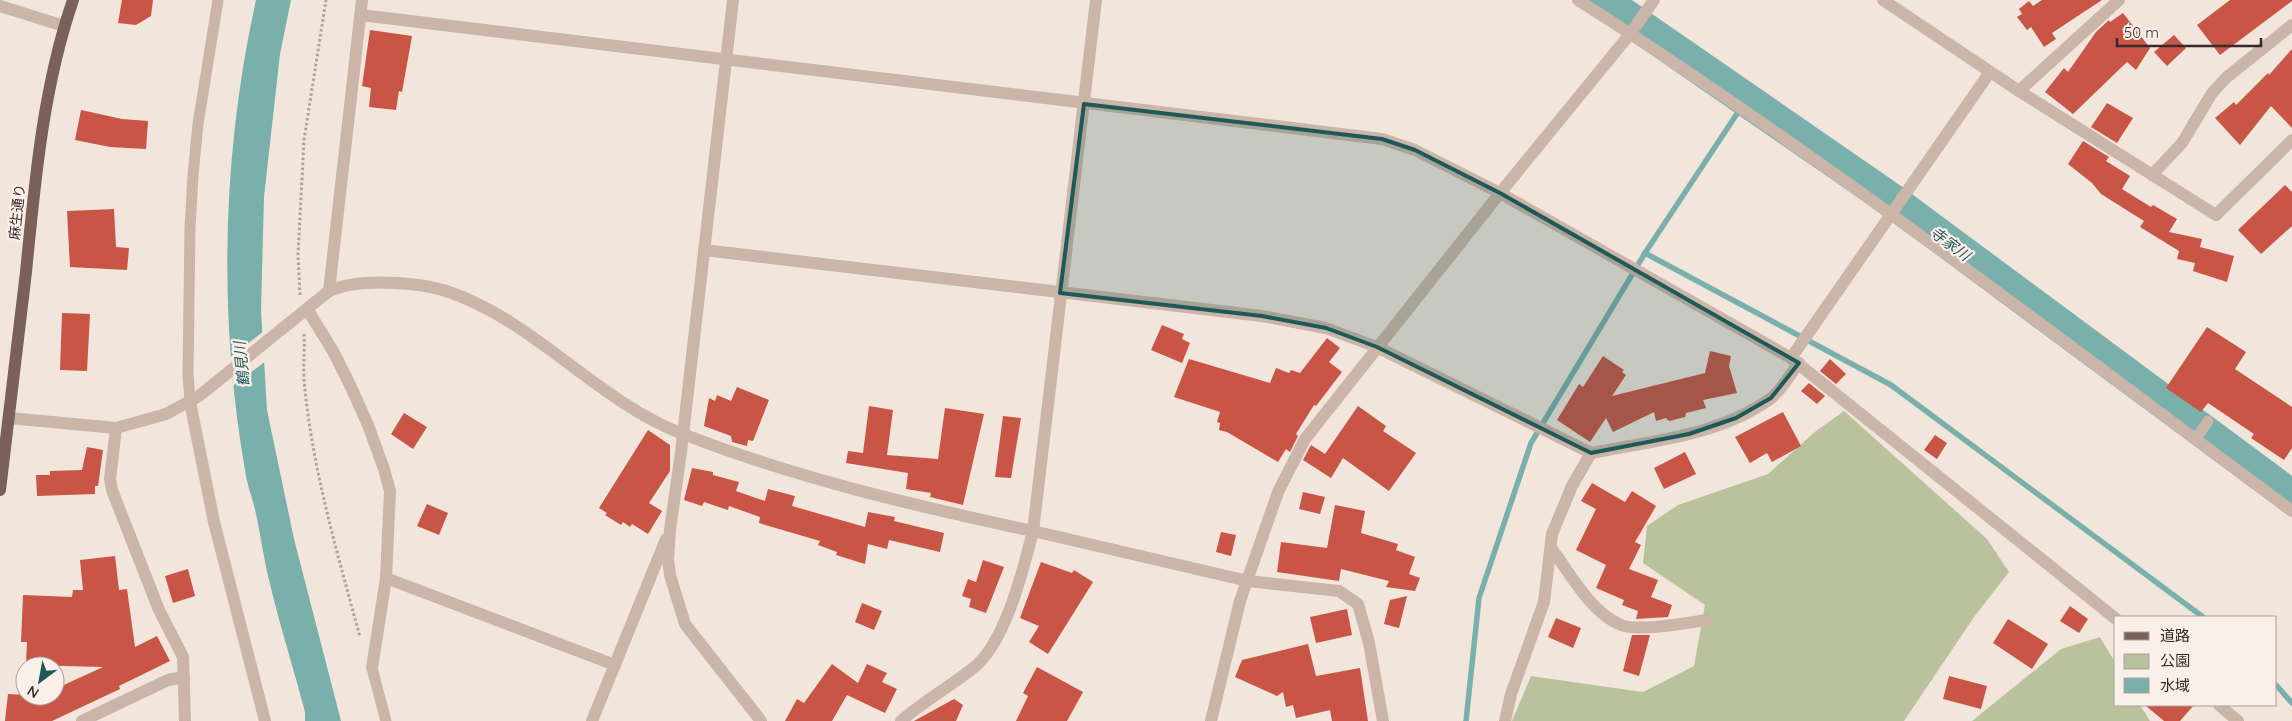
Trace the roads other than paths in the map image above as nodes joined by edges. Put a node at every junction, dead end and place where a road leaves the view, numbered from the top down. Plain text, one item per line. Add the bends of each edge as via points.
1 (73, 0) edge
2 (218, 0) edge
3 (362, 0) edge
4 (733, 0) edge
5 (1096, 0) edge
6 (1578, 0) edge
7 (1654, 0) edge
8 (1884, 0) edge
9 (2119, 0) edge
10 (0, 6) edge
11 (361, 15) junction
12 (64, 26) junction
13 (2292, 26) edge
14 (1630, 34) junction
15 (726, 60) junction
16 (1990, 72) junction
17 (2019, 91) junction
18 (1084, 104) junction
19 (2292, 140) edge
20 (2152, 175) junction
21 (1500, 193) junction
22 (1892, 215) junction
23 (704, 250) junction
24 (329, 290) junction
25 (1060, 293) junction
26 (307, 309) junction
27 (1377, 347) junction
28 (1795, 361) junction
29 (194, 399) junction
30 (9, 418) junction
31 (116, 428) junction
32 (682, 434) junction
33 (3, 438) edge
34 (1590, 453) junction
35 (0, 490) edge
36 (2292, 511) edge
37 (670, 530) junction
38 (1033, 531) junction
39 (1551, 548) junction
40 (386, 578) junction
41 (1248, 581) junction
42 (2114, 617) edge
43 (1706, 620) dead end
44 (615, 665) junction
45 (372, 668) joint
46 (184, 677) junction
47 (2220, 706) edge
48 (82, 721) edge
49 (185, 721) edge
50 (265, 721) edge
51 (386, 721) edge
52 (592, 721) edge
53 (761, 721) edge
54 (901, 721) edge
55 (1211, 721) edge
56 (1383, 721) edge
57 (1505, 721) edge
58 (2238, 721) edge

1 - 12 main road, 麻生通り
2 - 29 lane via 193,175 188,374
3 - 11 street
4 - 15 street
5 - 18 street
6 - 14 street
7 - 14 street
8 - 16 street
9 - 17 street
10 - 12 street
11 - 15 street
11 - 24 street
12 - 30 main road, 麻生通り via 32,198
13 - 20 street via 2212,93 2182,142
14 - 21 street
14 - 22 street
15 - 18 street
15 - 23 street
16 - 17 street
16 - 22 street
17 - 20 street
18 - 21 street via 1382,139 1415,150
18 - 25 street
19 - 20 street via 2216,215
21 - 27 street
21 - 28 street
22 - 28 street
22 - 36 street via 2202,430
23 - 25 street
23 - 32 street
24 - 26 street
24 - 32 street via 346,284 412,284 447,291 472,301 514,326 628,406
25 - 27 street via 1262,316 1326,328
25 - 38 street
26 - 29 street
26 - 40 street via 340,365 384,469 390,491
27 - 34 street
27 - 41 street via 1306,439 1291,464 1278,492
28 - 34 street via 1771,398 1736,418 1689,434
28 - 42 street
29 - 31 street via 149,420
29 - 50 street via 214,522
30 - 31 street
30 - 33 main road, 麻生通り
31 - 46 street via 110,479 112,490 158,610 183,658
32 - 37 street
32 - 38 street via 832,484
33 - 35 main road, 麻生通り
34 - 39 street via 1552,534
37 - 44 street
37 - 53 street via 670,575 685,624
38 - 41 street
38 - 54 street via 1014,597 996,639 974,668
39 - 43 street via 1598,611 1623,626 1658,627
39 - 57 street via 1544,602 1511,694
40 - 44 street
40 - 45 street
41 - 55 street via 1240,601
41 - 56 street via 1339,591 1358,604 1369,643
44 - 52 street
45 - 51 lane
46 - 48 street via 168,680
46 - 49 street
47 - 58 street

